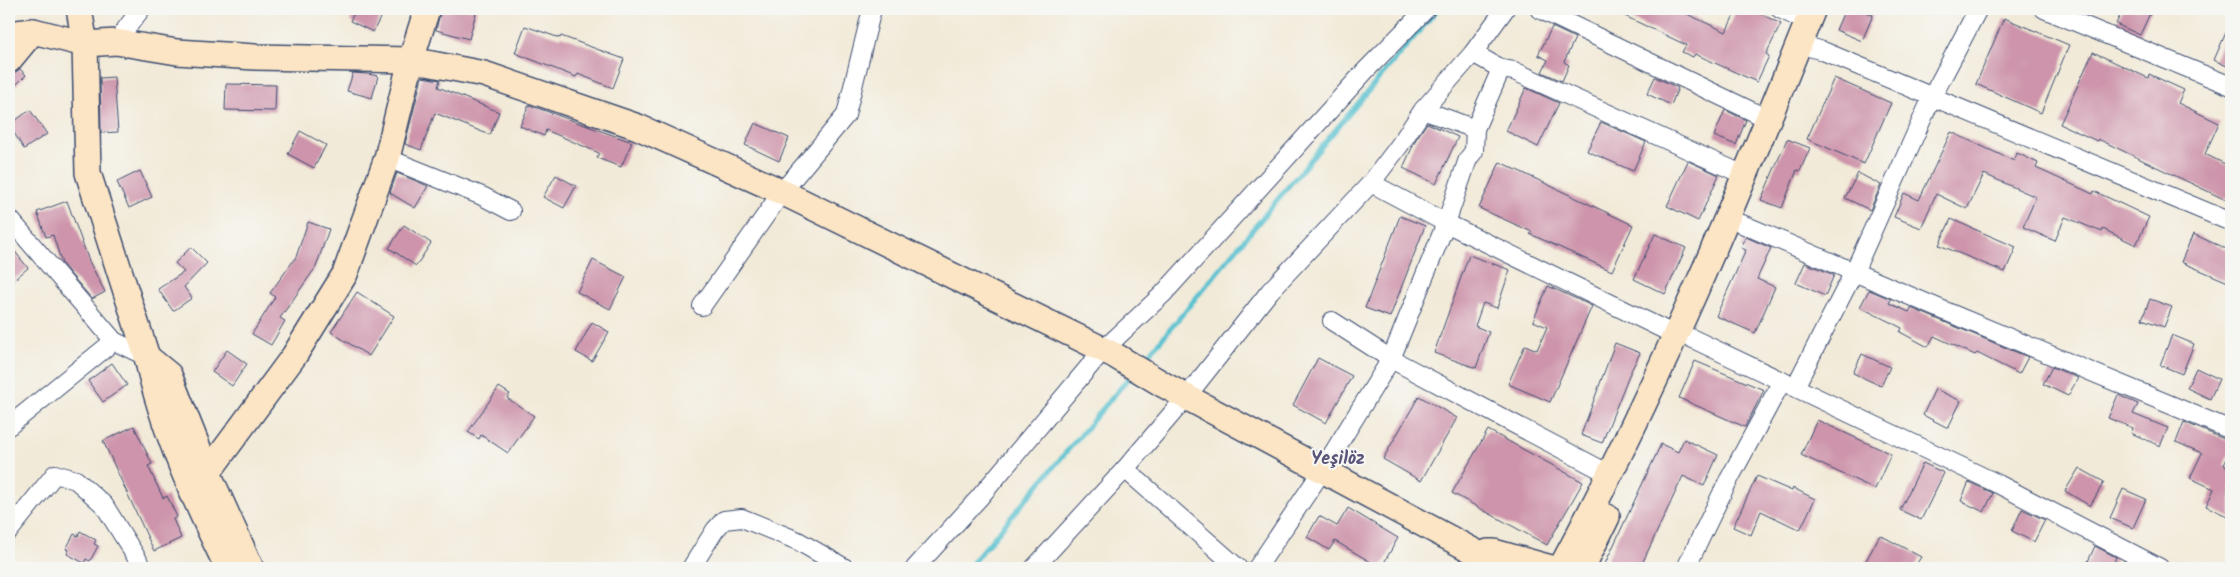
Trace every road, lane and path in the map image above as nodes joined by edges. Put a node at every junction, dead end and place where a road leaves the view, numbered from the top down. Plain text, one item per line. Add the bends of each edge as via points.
1 (79, 9) edge
2 (141, 9) edge
3 (427, 9) edge
4 (872, 9) edge
5 (1426, 9) edge
6 (1505, 9) edge
7 (1540, 9) edge
8 (1780, 9) edge
9 (1832, 9) edge
10 (1978, 9) edge
11 (2044, 9) edge
12 (1809, 31) edge
13 (21, 32) edge
14 (116, 42) junction
15 (85, 44) junction
16 (1473, 53) junction
17 (9, 60) edge
18 (411, 60) junction
19 (1501, 69) junction
20 (2231, 86) edge
21 (1932, 97) junction
22 (1423, 110) junction
23 (1768, 119) junction
24 (1475, 129) junction
25 (387, 158) junction
26 (1744, 175) junction
27 (1371, 184) junction
28 (782, 192) junction
29 (511, 211) dead end
30 (9, 218) edge
31 (2231, 222) edge
32 (1446, 223) junction
33 (1742, 224) junction
34 (1854, 272) junction
35 (702, 306) dead end
36 (1332, 320) dead end
37 (1683, 336) junction
38 (114, 341) junction
39 (1109, 352) junction
40 (147, 357) junction
41 (1391, 359) junction
42 (1789, 384) junction
43 (1187, 396) junction
44 (9, 426) edge
45 (2231, 430) edge
46 (1125, 470) junction
47 (1322, 471) junction
48 (208, 473) junction
49 (1611, 475) junction
50 (192, 494) junction
51 (9, 530) edge
52 (1478, 553) junction
53 (141, 568) edge
54 (228, 568) edge
55 (251, 568) edge
56 (691, 568) edge
57 (845, 568) edge
58 (915, 568) edge
59 (1034, 568) edge
60 (1238, 568) edge
61 (1258, 568) edge
62 (1505, 568) edge
63 (1551, 568) edge
64 (1561, 568) edge
65 (1582, 568) edge
66 (1686, 568) edge
67 (2160, 568) edge

1 - 15 street
2 - 14 street
3 - 18 street
4 - 28 street via 846,115
5 - 39 street via 1366,70
6 - 16 street
7 - 23 street
8 - 12 street
9 - 12 street
10 - 21 street
11 - 20 street
12 - 21 street via 1823,51
12 - 23 street
12 - 33 street
13 - 15 street
13 - 17 street
14 - 15 street
14 - 18 street via 177,52 255,57
15 - 40 street via 88,172
16 - 19 street
16 - 22 street
18 - 25 street
18 - 28 street via 484,74 638,127
19 - 24 street
19 - 26 street via 1514,71
21 - 31 street
21 - 34 street
22 - 24 street
22 - 27 street
23 - 26 street
24 - 32 street via 1474,152 1468,159
25 - 29 street
25 - 48 street via 345,274 294,356
26 - 37 street
27 - 32 street
27 - 43 street via 1270,291
28 - 35 street
28 - 39 street
30 - 38 street
32 - 37 street
32 - 41 street
33 - 34 street
33 - 37 street
34 - 42 street
34 - 45 street
36 - 41 street
37 - 42 street
37 - 49 street
37 - 65 street
38 - 40 street
38 - 44 street
39 - 43 street
39 - 58 street
40 - 48 street via 169,375
40 - 50 street via 153,385
41 - 47 street
41 - 49 street
42 - 66 street via 1726,485
42 - 67 street via 1998,484
43 - 46 street
43 - 47 street
46 - 59 street
46 - 60 street
47 - 52 street
47 - 61 street
48 - 50 street
48 - 55 street
49 - 64 street
50 - 54 street
51 - 53 street via 55,474 76,480 104,505
52 - 62 street
52 - 63 street via 1494,552
56 - 57 street via 724,520 742,518 798,541

